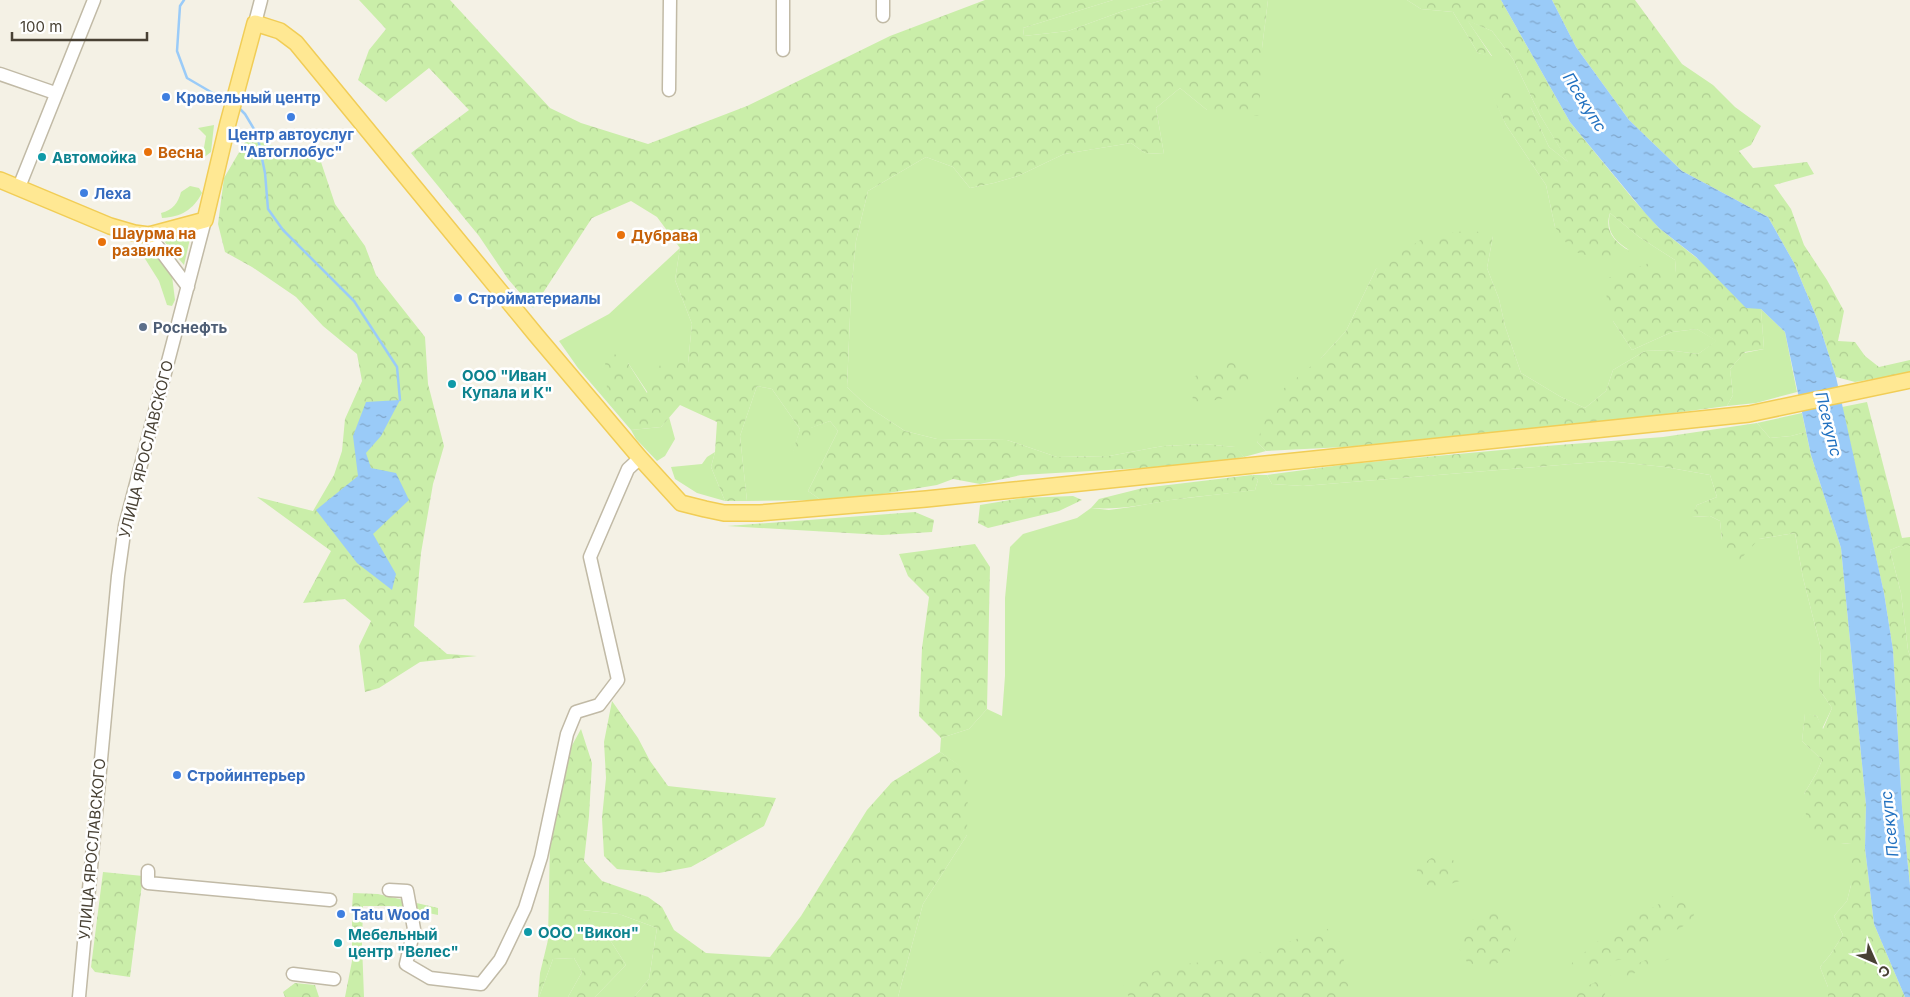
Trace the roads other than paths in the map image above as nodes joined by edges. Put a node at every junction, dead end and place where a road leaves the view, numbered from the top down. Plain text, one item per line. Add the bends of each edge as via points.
1 (94, 0) edge
2 (261, 0) edge
3 (670, 0) edge
4 (783, 0) edge
5 (883, 0) edge
6 (883, 16) dead end
7 (255, 23) junction
8 (783, 50) dead end
9 (0, 74) edge
10 (669, 90) dead end
11 (55, 93) junction
12 (0, 180) edge
13 (19, 187) junction
14 (205, 220) junction
15 (149, 235) junction
16 (188, 287) junction
17 (1910, 380) edge
18 (640, 458) junction
19 (148, 871) dead end
20 (389, 890) dead end
21 (330, 900) dead end
22 (293, 974) dead end
23 (334, 978) dead end
24 (78, 997) edge

1 - 11 street
2 - 7 street, УЛИЦА ЯРОСЛАВСКОГО
3 - 10 street
4 - 8 street
5 - 6 street
7 - 14 main road, УЛИЦА ЯРОСЛАВСКОГО
7 - 18 main road via 280,31 296,43
9 - 11 street
11 - 13 street
12 - 13 main road
13 - 15 main road via 110,226
14 - 15 main road
14 - 16 street, УЛИЦА ЯРОСЛАВСКОГО
15 - 16 street
16 - 24 street, УЛИЦА ЯРОСЛАВСКОГО via 125,526
17 - 18 main road via 1749,414 1264,466 760,513 724,513 681,503
18 - 20 street via 628,469 590,558 618,680 599,705 576,712 567,734 540,857 525,908 500,960 481,984 430,978 406,964 414,929 407,891
19 - 21 street via 148,883
22 - 23 street

